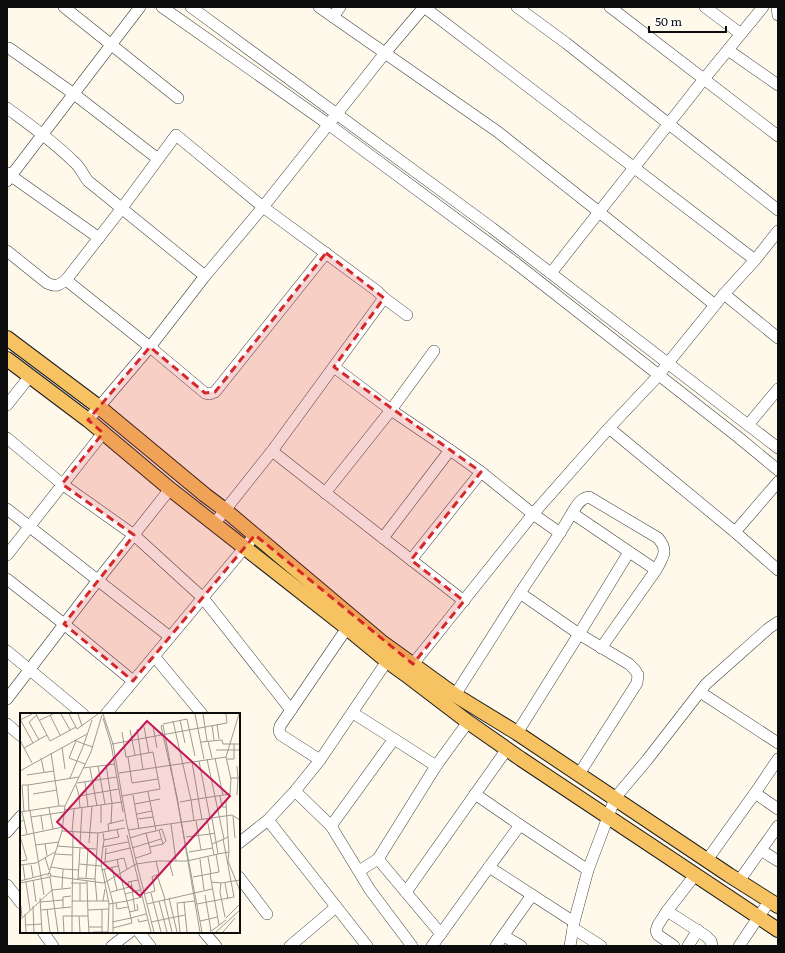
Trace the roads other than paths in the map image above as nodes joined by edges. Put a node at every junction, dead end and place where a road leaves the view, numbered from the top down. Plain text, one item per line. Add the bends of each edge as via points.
1 (64, 7) edge
2 (140, 7) edge
3 (162, 7) edge
4 (191, 7) edge
5 (319, 7) edge
6 (340, 7) edge
7 (424, 7) edge
8 (517, 7) edge
9 (610, 7) edge
10 (704, 7) edge
11 (763, 7) edge
12 (777, 7) edge
13 (778, 15) edge
14 (333, 17) junction
15 (741, 34) junction
16 (111, 45) junction
17 (9, 48) dead end
18 (728, 50) junction
19 (385, 53) junction
20 (704, 79) junction
21 (778, 85) edge
22 (74, 94) junction
23 (178, 98) dead end
24 (7, 108) edge
25 (337, 114) junction
26 (328, 124) junction
27 (668, 124) junction
28 (42, 134) junction
29 (778, 136) edge
30 (158, 159) junction
31 (634, 167) junction
32 (8, 177) edge
33 (263, 207) junction
34 (122, 208) junction
35 (778, 210) edge
36 (599, 212) junction
37 (778, 232) edge
38 (99, 238) junction
39 (7, 251) edge
40 (326, 254) junction
41 (755, 260) junction
42 (551, 273) junction
43 (205, 276) junction
44 (66, 280) junction
45 (724, 294) junction
46 (384, 298) junction
47 (715, 305) junction
48 (407, 315) dead end
49 (7, 338) edge
50 (778, 338) edge
51 (150, 347) junction
52 (434, 351) dead end
53 (7, 359) edge
54 (668, 363) junction
55 (334, 367) junction
56 (659, 375) junction
57 (30, 376) junction
58 (778, 389) edge
59 (7, 405) edge
60 (99, 407) junction
61 (391, 410) junction
62 (88, 420) junction
63 (748, 425) junction
64 (609, 428) junction
65 (102, 433) junction
66 (7, 438) edge
67 (778, 448) edge
68 (450, 450) junction
69 (272, 451) junction
70 (778, 470) edge
71 (481, 472) junction
72 (778, 482) edge
73 (62, 484) junction
74 (170, 489) junction
75 (325, 492) junction
76 (7, 509) edge
77 (225, 510) junction
78 (572, 513) junction
79 (533, 514) junction
80 (214, 524) junction
81 (29, 527) junction
82 (560, 532) junction
83 (735, 532) junction
84 (134, 535) junction
85 (255, 535) junction
86 (383, 538) junction
87 (244, 548) junction
88 (629, 552) junction
89 (7, 555) edge
90 (411, 560) junction
91 (656, 570) junction
92 (778, 570) edge
93 (7, 579) edge
94 (98, 580) junction
95 (520, 593) junction
96 (203, 598) junction
97 (464, 601) junction
98 (64, 624) junction
99 (347, 628) junction
100 (775, 628) edge
101 (579, 634) junction
102 (170, 637) junction
103 (601, 648) junction
104 (7, 651) edge
105 (154, 656) junction
106 (387, 661) junction
107 (413, 664) junction
108 (30, 670) junction
109 (133, 682) junction
110 (700, 692) junction
111 (456, 695) junction
112 (7, 699) edge
113 (291, 710) junction
114 (111, 712) edge
115 (81, 713) edge
116 (201, 713) edge
117 (352, 713) junction
118 (468, 722) junction
119 (7, 724) edge
120 (517, 733) junction
121 (20, 735) edge
122 (394, 739) junction
123 (778, 743) edge
124 (507, 749) junction
125 (778, 759) edge
126 (320, 760) junction
127 (436, 766) junction
128 (579, 774) junction
129 (295, 791) junction
130 (755, 793) junction
131 (475, 794) junction
132 (615, 798) junction
133 (778, 809) edge
134 (20, 817) edge
135 (608, 817) junction
136 (268, 820) junction
137 (520, 825) junction
138 (331, 826) junction
139 (778, 826) edge
140 (7, 832) edge
141 (240, 842) edge
142 (761, 850) junction
143 (378, 860) junction
144 (707, 860) junction
145 (778, 861) edge
146 (489, 867) junction
147 (588, 870) junction
148 (359, 871) junction
149 (695, 875) junction
150 (240, 878) edge
151 (739, 881) junction
152 (7, 885) edge
153 (406, 892) junction
154 (532, 895) junction
155 (20, 902) edge
156 (774, 903) edge
157 (336, 907) junction
158 (667, 910) junction
159 (267, 914) dead end
160 (759, 917) junction
161 (574, 925) junction
162 (698, 930) junction
163 (778, 930) edge
164 (44, 933) edge
165 (128, 933) edge
166 (140, 933) edge
167 (205, 933) edge
168 (441, 934) junction
169 (504, 936) junction
170 (53, 946) edge
171 (112, 946) edge
172 (150, 946) edge
173 (216, 946) edge
174 (290, 946) edge
175 (367, 946) edge
176 (412, 946) edge
177 (432, 946) edge
178 (496, 946) edge
179 (521, 946) edge
180 (570, 946) edge
181 (601, 946) edge
182 (674, 946) edge
183 (688, 946) edge
184 (712, 946) edge
185 (739, 946) edge

1 - 16 street
2 - 16 street
3 - 26 street
4 - 25 street
5 - 14 street
6 - 14 street
7 - 19 street
7 - 31 street
8 - 27 street
9 - 20 street
10 - 15 street
11 - 15 street
12 - 13 street
14 - 19 street
15 - 18 street
16 - 22 street
16 - 23 street
17 - 22 street
18 - 20 street
18 - 21 street
19 - 25 street
19 - 36 street via 498,132
20 - 27 street
20 - 29 street
22 - 28 street
22 - 30 street
24 - 28 street
25 - 26 street
25 - 42 street
26 - 33 street
26 - 56 street via 513,261
27 - 31 street
27 - 35 street
28 - 32 street
28 - 34 street via 75,162 88,181
30 - 33 street via 176,135
30 - 34 street
31 - 36 street
31 - 41 street
32 - 38 street
33 - 40 street
33 - 43 street
34 - 38 street
34 - 43 street
36 - 42 street
36 - 47 street
37 - 41 street
38 - 44 street
39 - 44 street via 47,284 59,286
40 - 46 street
40 - 51 street via 216,392 205,393
41 - 45 street
42 - 54 street
43 - 51 street
44 - 51 street
45 - 47 street
45 - 50 street
46 - 48 street
46 - 55 street
47 - 54 street
49 - 60 main road
51 - 60 street
52 - 61 street
53 - 57 main road
54 - 56 street
54 - 63 street
55 - 61 street
55 - 69 street
56 - 64 street
56 - 70 street
57 - 59 street
57 - 62 main road
58 - 63 street
60 - 62 street
60 - 77 main road
61 - 68 street
61 - 75 street
62 - 65 main road
63 - 67 street
64 - 79 street
64 - 83 street
65 - 73 street
65 - 74 main road
66 - 73 street
68 - 71 street
68 - 86 street
69 - 75 street
69 - 77 street
71 - 79 street
71 - 90 street
72 - 83 street
73 - 81 street
73 - 84 street
74 - 80 main road
74 - 84 street
75 - 86 street
76 - 81 street
77 - 80 street
77 - 85 main road
78 - 82 street
78 - 88 street
78 - 91 street via 584,497 589,497 658,538 664,548 664,555
79 - 82 street
79 - 97 street
80 - 87 main road
81 - 89 street
81 - 94 street
82 - 95 street
83 - 92 street
84 - 94 street
84 - 96 street
85 - 87 street
85 - 107 main road via 383,643
86 - 90 street
87 - 96 street
87 - 99 main road
88 - 91 street
88 - 101 street
90 - 97 street
91 - 103 street
93 - 98 street
94 - 98 street
94 - 102 street
95 - 101 street
95 - 111 street
96 - 102 street
96 - 113 street
97 - 107 street
98 - 108 street
98 - 109 street
99 - 106 main road
99 - 113 street
100 - 110 street via 706,684
101 - 103 street
101 - 120 street
102 - 105 street
103 - 128 street via 629,664 638,675 636,683
104 - 108 street
105 - 109 street
105 - 116 street
106 - 117 street
106 - 118 main road
107 - 111 main road
108 - 112 street
108 - 115 street
109 - 114 street
110 - 123 street
110 - 132 street
111 - 120 main road
113 - 126 street via 280,726 281,735
117 - 122 street
117 - 126 street
118 - 124 main road
118 - 127 street
119 - 121 street
120 - 128 main road
122 - 127 street
122 - 138 street
124 - 131 street
124 - 135 main road
125 - 130 street
126 - 129 street
127 - 143 street
128 - 132 main road
129 - 136 street
129 - 138 street
130 - 133 street
130 - 144 street
131 - 137 street
131 - 153 street
132 - 135 street
132 - 144 main road
134 - 140 street
135 - 147 street
135 - 149 main road
136 - 141 street
136 - 157 street
137 - 146 street
137 - 147 street
138 - 148 street
139 - 142 street
142 - 145 street
142 - 151 street
143 - 148 street
143 - 153 street
144 - 151 main road
146 - 154 street
146 - 168 street
147 - 161 street
148 - 176 street
149 - 158 street
149 - 160 main road
150 - 159 street
151 - 156 main road
152 - 155 street
153 - 168 street
154 - 161 street
154 - 169 street
156 - 160 street
157 - 174 street
157 - 175 street
158 - 162 street
158 - 182 street via 656,930 658,935
160 - 163 main road
160 - 185 street
161 - 180 street
161 - 181 street
162 - 183 street
162 - 184 street via 711,941
164 - 170 street
165 - 171 street
166 - 172 street
167 - 173 street
168 - 177 street
169 - 178 street
169 - 179 street

